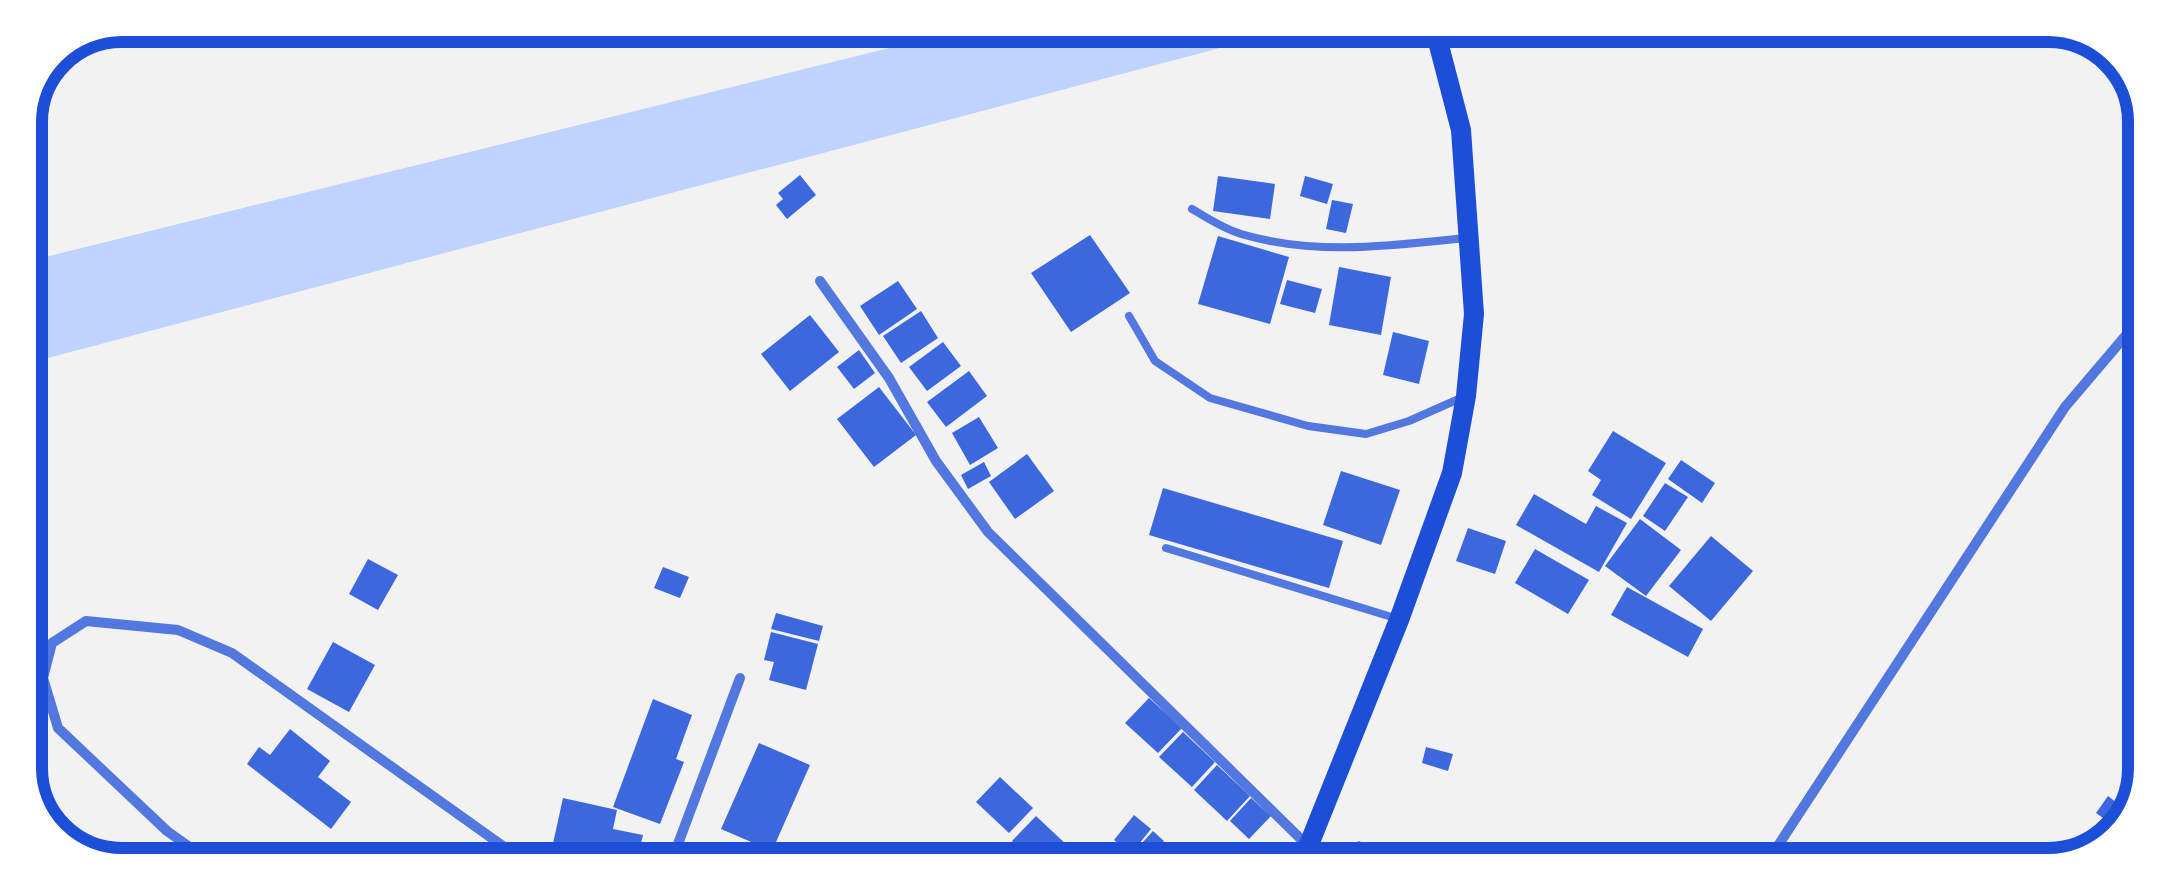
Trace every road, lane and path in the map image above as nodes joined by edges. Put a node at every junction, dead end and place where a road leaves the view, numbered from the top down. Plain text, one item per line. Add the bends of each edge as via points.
1 (1438, 42) edge
2 (1192, 210) dead end
3 (1470, 237) junction
4 (820, 281) dead end
5 (1129, 316) dead end
6 (2128, 333) edge
7 (1466, 396) junction
8 (1166, 548) dead end
9 (1399, 620) junction
10 (740, 678) dead end
11 (191, 848) edge
12 (506, 848) edge
13 (676, 848) edge
14 (1298, 848) edge
15 (1308, 848) edge
16 (1776, 848) edge

1 - 3 main road via 1461,130
2 - 3 lane via 1237,233 1315,247 1348,250
3 - 7 main road via 1474,314
4 - 14 street via 988,532
5 - 7 lane via 1154,360 1210,398 1308,426 1366,434
6 - 16 street via 2065,406
7 - 9 main road via 1452,474
8 - 9 lane
9 - 15 main road
10 - 13 street
11 - 12 street via 58,728 43,678 52,643 86,621 178,630 232,653

